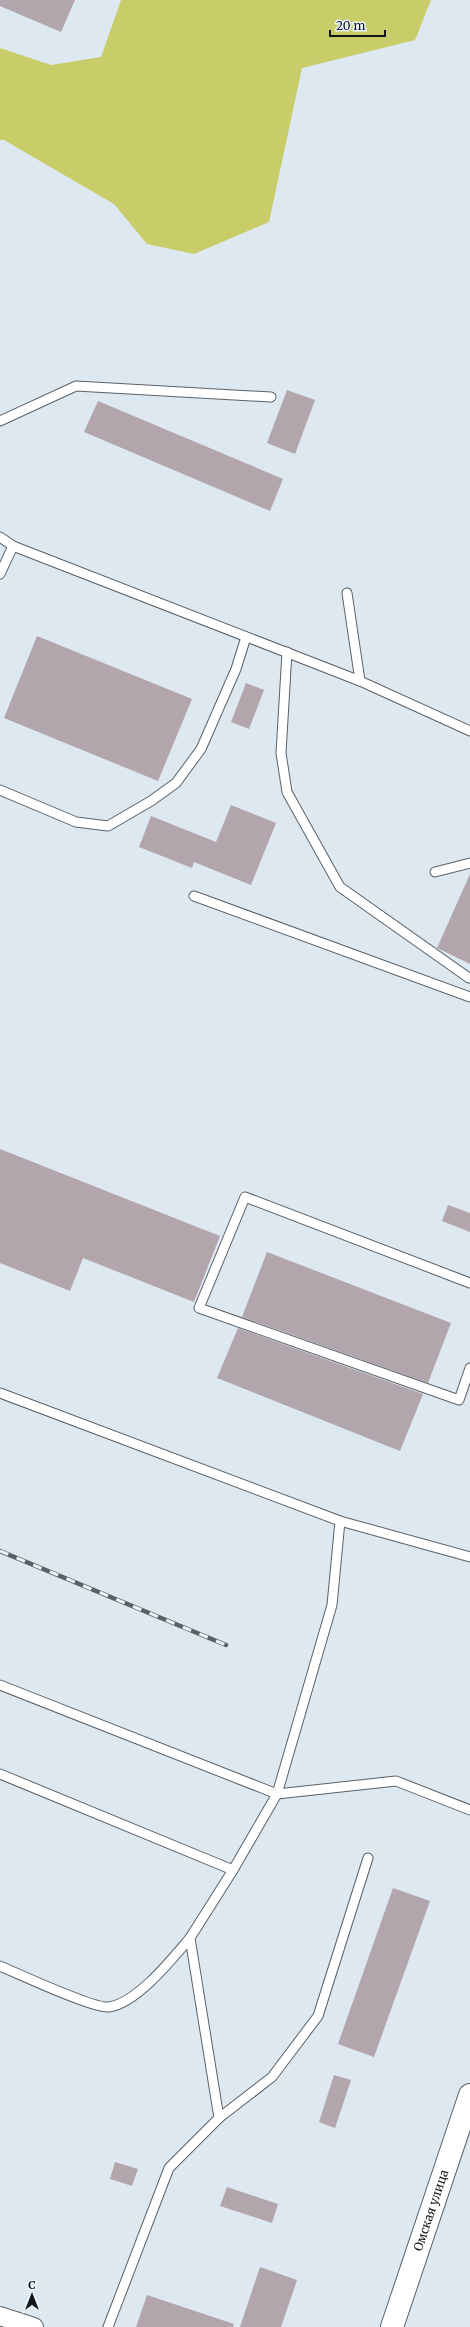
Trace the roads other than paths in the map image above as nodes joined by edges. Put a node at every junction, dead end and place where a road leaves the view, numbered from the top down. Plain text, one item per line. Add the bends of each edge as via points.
1 (271, 398) dead end
2 (0, 421) edge
3 (0, 537) edge
4 (13, 546) junction
5 (0, 574) edge
6 (346, 593) dead end
7 (246, 637) junction
8 (287, 652) junction
9 (360, 681) junction
10 (470, 731) edge
11 (0, 790) edge
12 (470, 863) edge
13 (435, 872) dead end
14 (194, 896) dead end
15 (469, 978) edge
16 (470, 997) edge
17 (470, 1283) edge
18 (470, 1368) edge
19 (0, 1393) edge
20 (340, 1521) junction
21 (470, 1557) edge
22 (0, 1685) edge
23 (0, 1774) edge
24 (277, 1794) junction
25 (470, 1810) edge
26 (368, 1858) dead end
27 (233, 1870) junction
28 (190, 1938) junction
29 (0, 1966) edge
30 (470, 2095) edge
31 (219, 2118) junction
32 (0, 2316) edge
33 (34, 2327) edge
34 (108, 2327) edge
35 (392, 2327) edge

1 - 2 lane via 76,386
3 - 4 lane
4 - 5 lane
4 - 7 lane
6 - 9 lane
7 - 8 lane
7 - 11 lane via 236,669 201,749 176,782 151,801 108,826 76,822
8 - 9 lane
8 - 15 lane via 281,753 287,792 307,828 340,887
9 - 10 lane
12 - 13 lane
14 - 16 lane
17 - 18 lane via 245,1197 199,1308 458,1400
19 - 20 lane
20 - 21 lane
20 - 24 lane via 332,1605
22 - 24 lane
23 - 27 lane
24 - 25 lane via 396,1781
24 - 27 lane
26 - 31 lane via 318,2016 272,2077
27 - 28 lane
28 - 29 lane via 161,1972 126,2000 108,2007 87,2002
28 - 31 lane
30 - 35 main road, Омская улица
31 - 34 lane via 169,2168
32 - 33 street

